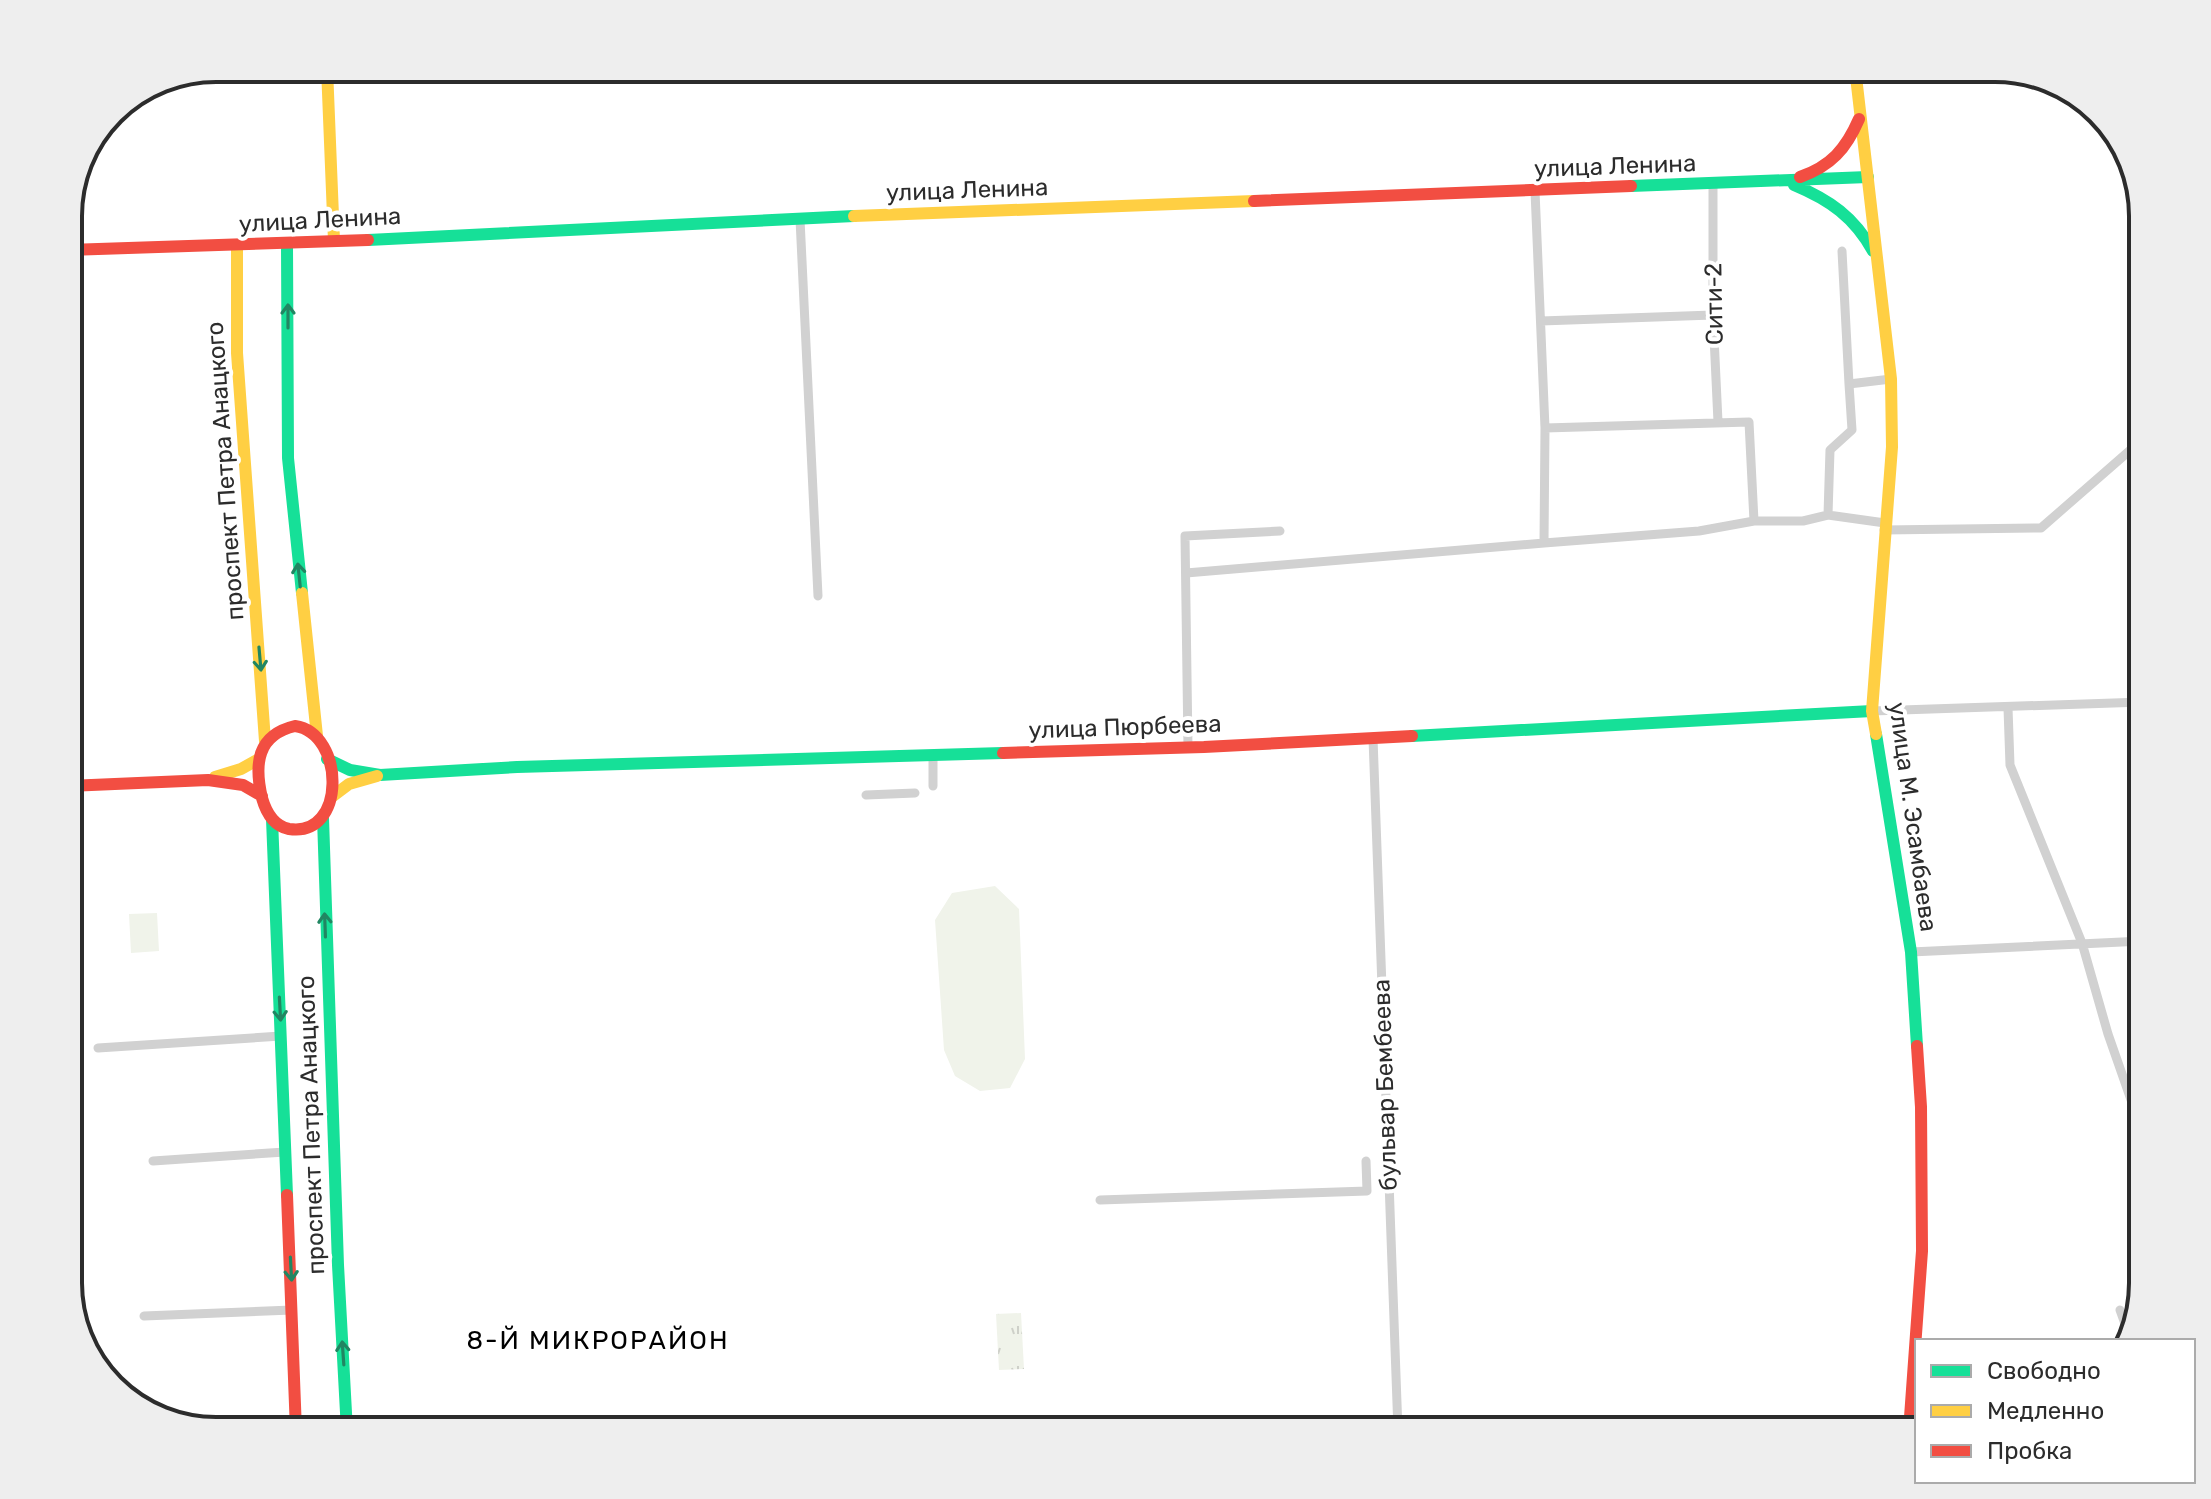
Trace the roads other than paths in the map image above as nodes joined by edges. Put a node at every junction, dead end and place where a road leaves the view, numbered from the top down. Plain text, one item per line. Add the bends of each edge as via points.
1 (328, 82) edge
2 (1856, 82) edge
3 (1860, 115) junction
4 (1868, 177) junction
5 (1786, 182) junction
6 (1713, 185) junction
7 (1535, 191) junction
8 (800, 219) junction
9 (334, 241) junction
10 (287, 244) junction
11 (237, 246) junction
12 (82, 250) edge
13 (1842, 251) dead end
14 (1877, 259) junction
15 (1713, 315) junction
16 (1541, 321) junction
17 (1891, 379) junction
18 (1849, 384) junction
19 (1718, 422) junction
20 (1545, 428) junction
21 (2129, 451) edge
22 (1828, 515) junction
23 (1754, 521) junction
24 (1884, 526) junction
25 (1280, 531) dead end
26 (1544, 543) junction
27 (1186, 573) junction
28 (818, 596) dead end
29 (2129, 703) edge
30 (2008, 708) junction
31 (1872, 711) junction
32 (317, 736) junction
33 (1373, 738) junction
34 (265, 741) junction
35 (1188, 747) junction
36 (933, 755) junction
37 (259, 759) junction
38 (327, 759) junction
39 (380, 775) junction
40 (208, 780) junction
41 (82, 785) edge
42 (933, 786) dead end
43 (915, 793) dead end
44 (866, 795) dead end
45 (262, 796) junction
46 (333, 796) junction
47 (323, 818) junction
48 (272, 819) junction
49 (2129, 941) edge
50 (2082, 943) junction
51 (1911, 952) junction
52 (281, 1036) junction
53 (98, 1048) dead end
54 (2129, 1094) edge
55 (285, 1152) junction
56 (153, 1161) dead end
57 (1366, 1161) dead end
58 (1100, 1200) dead end
59 (292, 1310) junction
60 (2120, 1310) dead end
61 (144, 1316) dead end
62 (2124, 1320) edge
63 (1916, 1339) edge
64 (1915, 1348) edge
65 (296, 1417) edge
66 (346, 1417) edge
67 (1397, 1417) edge
68 (1910, 1417) edge

1 - 9 main road
2 - 3 main road, улица М. Эсамбаева
3 - 4 main road, улица М. Эсамбаева
3 - 5 main road via 1840,156 1814,173
4 - 5 main road, улица Ленина
4 - 14 main road, улица М. Эсамбаева
5 - 6 main road, улица Ленина
5 - 14 main road via 1845,211
6 - 7 main road, улица Ленина
6 - 15 street, Сити-2
7 - 8 main road, улица Ленина
7 - 16 street
8 - 9 main road, улица Ленина
8 - 28 street
9 - 10 main road, улица Ленина
10 - 11 main road, улица Ленина
32 -> 10 main road via 288,458
11 - 12 main road, улица Ленина
11 -> 34 main road, проспект Петра Анацкого via 238,369
13 - 18 street
14 - 17 main road, улица М. Эсамбаева
15 - 16 street
15 - 19 street, Сити-2
16 - 20 street
17 - 18 street
17 - 24 main road, улица М. Эсамбаева via 1892,447
18 - 22 street via 1852,430 1830,450
19 - 20 street
19 - 23 street via 1749,422
20 - 26 street
21 - 24 street via 2041,528
22 - 23 street
22 - 24 street
23 - 26 street via 1699,531
24 - 31 main road, улица М. Эсамбаева
25 - 27 street via 1185,536
26 - 27 street
27 - 35 street
29 - 30 street
30 - 31 street
30 - 50 street via 2010,765
31 - 33 main road, улица Пюрбеева
31 - 51 main road, улица М. Эсамбаева
32 - 34 main road via 295,726
32 - 38 main road
33 - 35 main road, улица Пюрбеева
33 - 67 street, бульвар Бембеева
34 - 37 main road
35 - 36 main road, улица Пюрбеева
36 - 39 main road, улица Пюрбеева
36 - 42 street
37 - 40 main road
37 - 45 main road
38 - 39 main road
38 - 46 main road
39 - 46 main road via 349,784
40 - 41 main road
40 - 45 main road via 243,785
43 - 44 street
45 - 48 main road
46 - 47 main road
47 - 48 main road via 302,829
66 -> 47 main road, проспект Петра Анацкого
48 -> 52 main road, проспект Петра Анацкого
49 - 50 street
50 - 51 street
50 - 54 street
51 - 63 main road, улица М. Эсамбаева via 1921,1107 1922,1251
52 - 53 street
52 - 55 main road, проспект Петра Анацкого
55 - 56 street
55 -> 59 main road, проспект Петра Анацкого
57 - 58 street, бульвар Бембеева via 1367,1191
59 - 61 street
59 - 65 main road, проспект Петра Анацкого
60 - 62 street
64 - 68 main road, улица М. Эсамбаева

